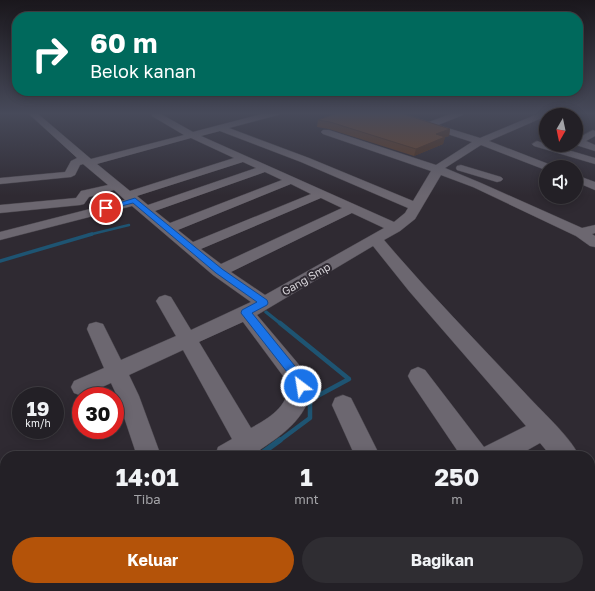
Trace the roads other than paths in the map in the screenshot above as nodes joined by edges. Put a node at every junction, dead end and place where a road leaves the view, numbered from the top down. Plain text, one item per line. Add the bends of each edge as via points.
1 (60, 141) edge
2 (174, 141) edge
3 (204, 141) edge
4 (254, 141) edge
5 (352, 141) edge
6 (480, 141) joint
7 (581, 141) edge
8 (537, 144) dead end
9 (595, 148) edge
10 (574, 155) junction
11 (244, 158) junction
12 (305, 160) junction
13 (561, 160) edge
14 (469, 161) dead end
15 (595, 161) edge
16 (539, 164) edge
17 (459, 168) junction
18 (88, 169) junction
19 (271, 170) junction
20 (442, 171) junction
21 (497, 179) dead end
22 (0, 180) edge
23 (292, 180) junction
24 (583, 180) edge
25 (593, 183) edge
26 (117, 186) junction
27 (321, 194) junction
28 (82, 198) junction
29 (132, 198) junction
30 (34, 205) junction
31 (416, 207) junction
32 (352, 208) junction
33 (0, 209) edge
34 (146, 210) junction
35 (78, 216) junction
36 (394, 228) junction
37 (168, 229) junction
38 (22, 231) junction
39 (588, 231) edge
40 (0, 236) edge
41 (375, 239) junction
42 (595, 244) edge
43 (190, 248) junction
44 (219, 271) junction
45 (165, 301) dead end
46 (255, 308) junction
47 (96, 329) dead end
48 (186, 339) junction
49 (116, 371) junction
50 (418, 376) dead end
51 (82, 387) dead end
52 (343, 405) dead end
53 (544, 429) junction
54 (247, 443) junction
55 (147, 451) edge
56 (235, 451) edge
57 (366, 451) edge
58 (471, 451) edge
59 (502, 451) edge
60 (563, 451) edge

1 - 18 street
2 - 18 street
3 - 11 street
4 - 12 street
5 - 20 street
6 - 16 street
6 - 20 street
7 - 9 street via 578,142
8 - 10 street
10 - 13 street
10 - 15 street
11 - 19 street
11 - 29 street
12 - 19 street
12 - 31 street
14 - 17 street
17 - 20 street
17 - 21 street
18 - 22 street via 75,163 68,175
18 - 26 street
18 - 28 street
19 - 23 street
19 - 34 street
20 - 31 street, Gang Smp via 436,172
20 - 39 street
23 - 27 street
23 - 37 street
24 - 25 street
26 - 28 street
26 - 29 street
27 - 32 street
27 - 43 street
28 - 30 street
28 - 35 street
29 - 34 street
29 - 35 street
30 - 33 street
30 - 38 street
31 - 36 street, Gang Smp via 410,216
32 - 36 street
32 - 44 street
34 - 37 street
35 - 38 street
36 - 41 street, Gang Smp
37 - 43 street
38 - 40 street
39 - 42 street
41 - 46 street, Gang Smp
41 - 53 street via 420,293
43 - 44 street
44 - 46 street
45 - 48 street
46 - 48 street, Gang Smp
46 - 54 street via 301,386 295,404 286,418
47 - 49 street
48 - 49 street, Gang Smp
48 - 54 street
49 - 51 street, Gang Smp
49 - 55 street via 128,396
50 - 58 street
52 - 57 street
53 - 59 street
53 - 60 street
54 - 56 street

